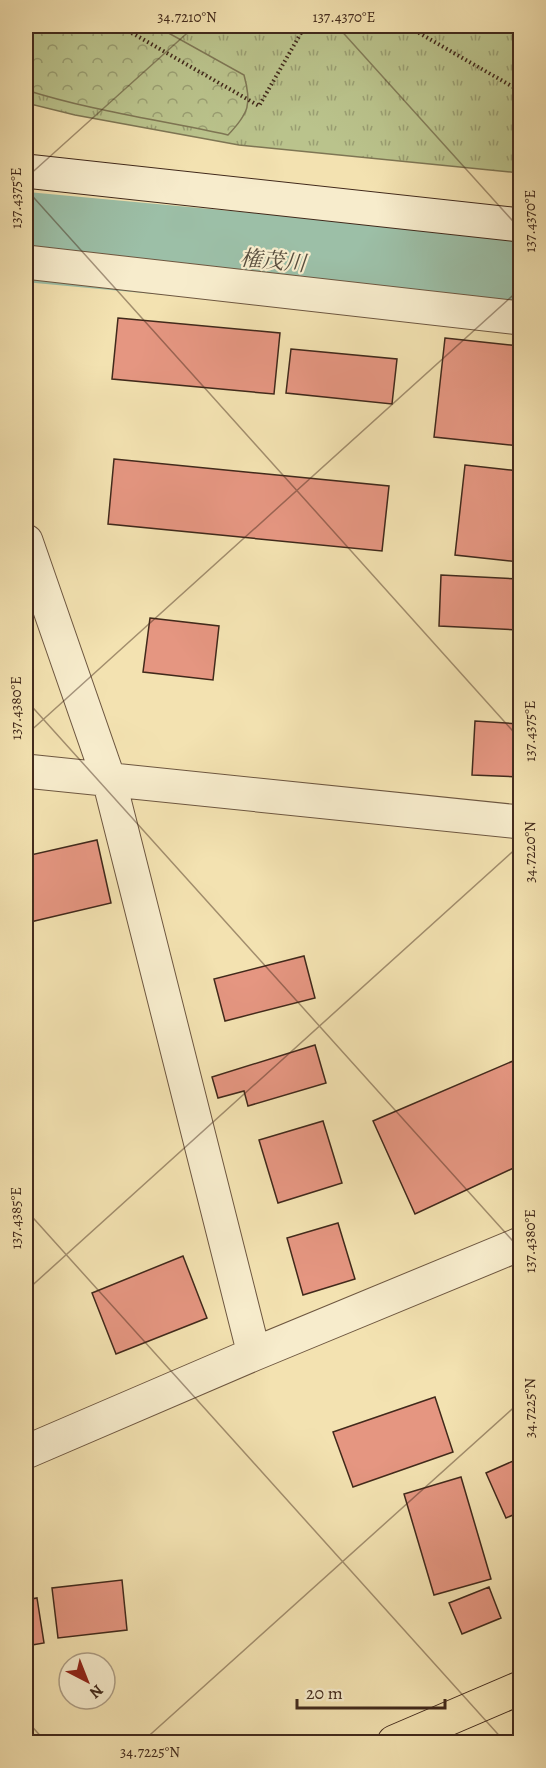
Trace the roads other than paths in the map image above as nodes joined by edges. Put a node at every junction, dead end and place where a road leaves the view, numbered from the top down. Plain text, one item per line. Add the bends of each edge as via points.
1 (26, 171) edge
2 (520, 225) edge
3 (26, 262) edge
4 (520, 318) edge
5 (26, 541) edge
6 (26, 771) edge
7 (109, 780) junction
8 (520, 822) edge
9 (520, 1244) edge
10 (254, 1354) junction
11 (26, 1452) edge
12 (520, 1688) edge
13 (394, 1743) edge

1 - 2 street
3 - 4 street
5 - 7 street
6 - 7 street
7 - 8 street
7 - 10 street
9 - 10 street
10 - 11 street
12 - 13 highway

